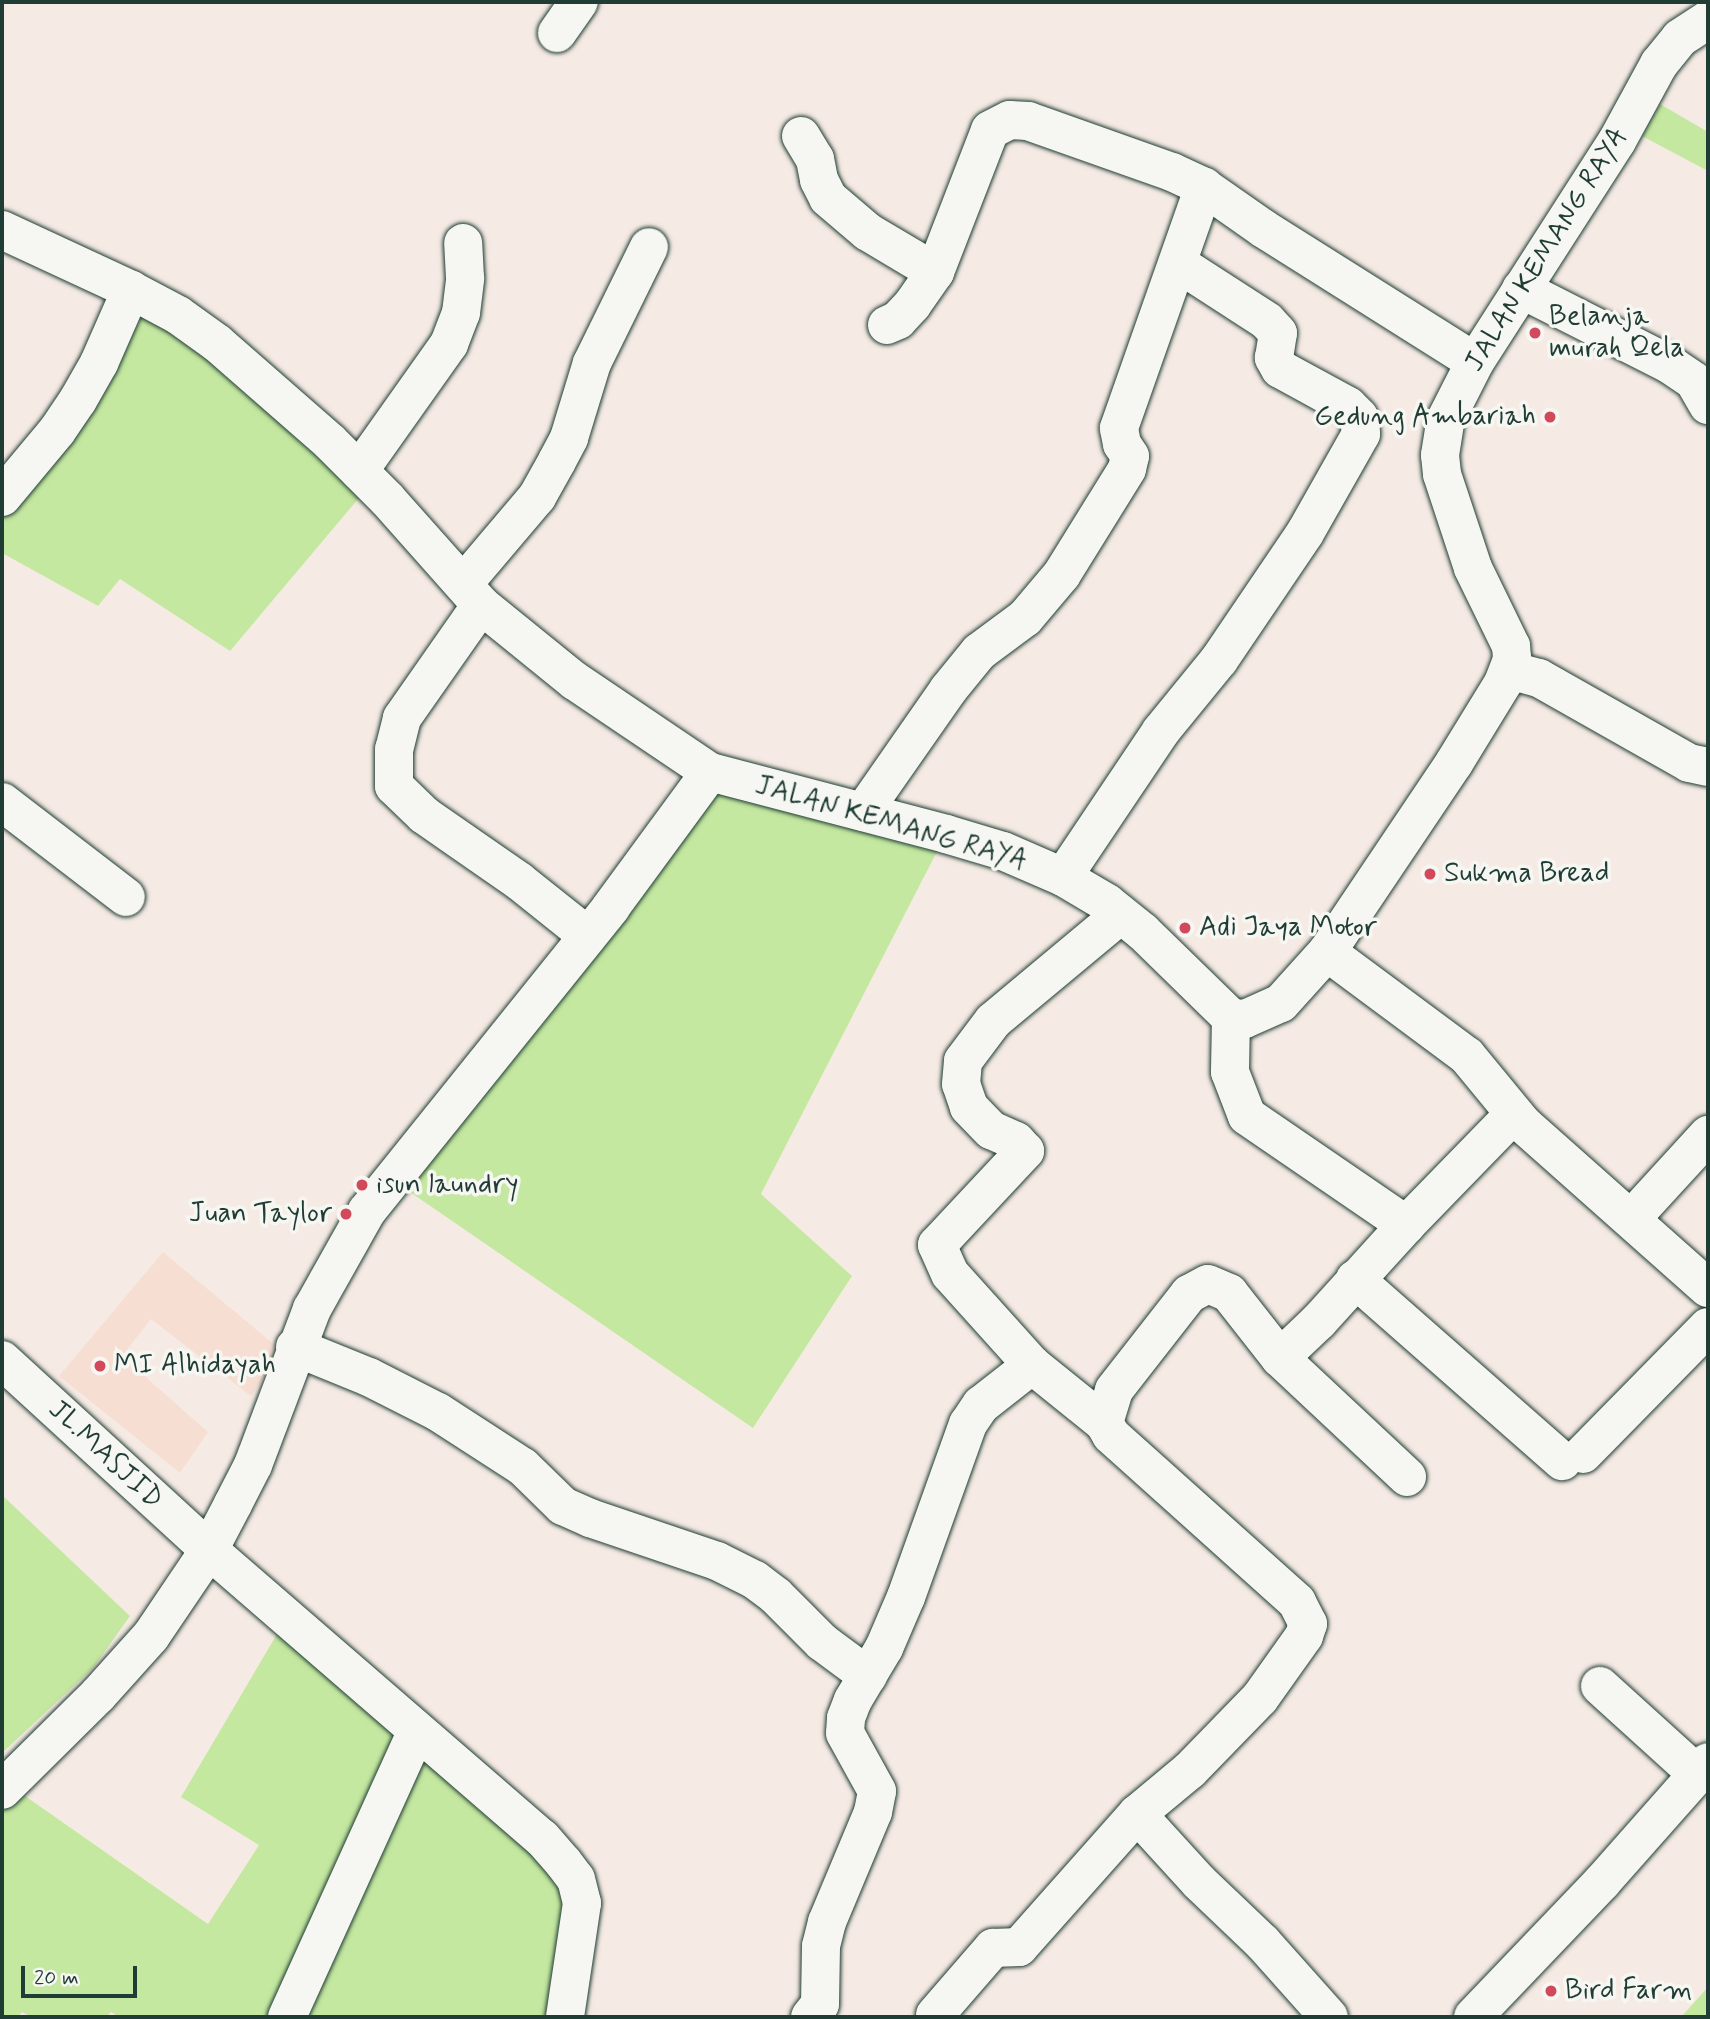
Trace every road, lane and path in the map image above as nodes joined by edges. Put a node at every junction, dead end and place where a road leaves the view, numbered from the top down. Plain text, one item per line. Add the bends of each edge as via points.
1 (579, 2) edge
2 (1701, 2) edge
3 (1708, 9) edge
4 (1708, 20) edge
5 (557, 33) dead end
6 (801, 136) dead end
7 (1204, 187) junction
8 (2, 229) edge
9 (463, 243) dead end
10 (649, 247) dead end
11 (1179, 264) junction
12 (935, 272) junction
13 (1521, 289) junction
14 (131, 290) junction
15 (887, 325) dead end
16 (1475, 362) junction
17 (1708, 405) edge
18 (359, 471) junction
19 (2, 497) edge
20 (472, 594) junction
21 (1509, 670) junction
22 (1708, 767) edge
23 (710, 772) junction
24 (2, 802) edge
25 (863, 812) junction
26 (1063, 877) junction
27 (127, 897) dead end
28 (1120, 915) junction
29 (588, 936) junction
30 (1327, 952) junction
31 (1231, 1018) junction
32 (1514, 1114) junction
33 (1708, 1135) edge
34 (1632, 1218) junction
35 (1406, 1225) junction
36 (1354, 1279) junction
37 (1708, 1288) edge
38 (1708, 1327) edge
39 (296, 1347) junction
40 (1280, 1358) junction
41 (2, 1360) edge
42 (1032, 1364) junction
43 (1104, 1423) junction
44 (1407, 1477) dead end
45 (209, 1550) junction
46 (868, 1676) junction
47 (1600, 1686) dead end
48 (417, 1731) junction
49 (1703, 1768) edge
50 (2, 1790) edge
51 (1137, 1814) junction
52 (935, 2015) dead end
53 (287, 2017) edge
54 (565, 2017) edge
55 (810, 2017) edge
56 (1329, 2017) edge
57 (1473, 2017) edge

1 - 5 street
2 - 3 street
4 - 13 street, JALAN KEMANG RAYA via 1680,38 1659,64 1618,141
6 - 12 street via 815,159 828,198 868,232
7 - 11 street
7 - 12 street via 1039,124 999,123 985,141
7 - 16 street
8 - 14 street, JALAN KEMANG RAYA
9 - 18 street via 461,313 449,344
10 - 20 street via 592,363 569,438 537,497
11 - 25 street via 1119,428 1130,456 1127,469 1062,574 1025,618 971,661
11 - 26 street via 1267,321 1278,333 1274,358 1280,369 1348,406 1359,417 1361,434 1305,533 1219,660 1161,731
12 - 15 street via 912,305
13 - 16 street, JALAN KEMANG RAYA
13 - 17 street via 1668,364 1694,382
14 - 18 street, JALAN KEMANG RAYA via 217,343
14 - 19 street via 78,400
16 - 21 street, JALAN KEMANG RAYA via 1446,419 1440,456 1473,568 1511,646
18 - 20 street, JALAN KEMANG RAYA
20 - 23 street, JALAN KEMANG RAYA via 593,695
20 - 29 street via 402,718 394,749 394,786 424,815
21 - 22 street via 1539,678 1689,763
21 - 30 street via 1454,763
23 - 25 street, JALAN KEMANG RAYA
23 - 29 street
24 - 27 street
25 - 26 street, JALAN KEMANG RAYA via 1003,851
26 - 28 street, JALAN KEMANG RAYA
28 - 31 street, JALAN KEMANG RAYA
28 - 42 street via 993,1021 963,1061 961,1084 969,1107 990,1130 1016,1141 1025,1151 937,1245 939,1255 950,1274
29 - 39 street via 367,1211 327,1278
30 - 31 street via 1280,1003 1257,1016
30 - 32 street via 1467,1056
31 - 35 street via 1230,1072 1247,1116
32 - 34 street
32 - 35 street
33 - 34 street
34 - 37 street
35 - 36 street
36 - 38 street via 1572,1457
36 - 40 street
39 - 45 street via 253,1465
39 - 46 street via 438,1412 523,1467 563,1506 717,1561 755,1580 822,1642
40 - 43 street via 1229,1293 1208,1284 1189,1294 1114,1390
40 - 44 street
41 - 45 street, JL.MASJID
42 - 43 street
42 - 46 street via 981,1405 968,1424 922,1558
43 - 51 street via 1285,1590 1304,1612 1308,1625 1294,1654 1259,1698 1190,1770
45 - 48 street, JL.MASJID
45 - 50 street via 127,1664
46 - 55 street via 853,1700 845,1733 877,1791 873,1812 827,1922 821,1946 820,2004
47 - 49 street
48 - 53 street
48 - 54 street, JL.MASJID via 542,1838 576,1879 582,1922
49 - 57 street
51 - 52 street via 1019,1947 993,1948
51 - 56 street via 1205,1889 1264,1942

